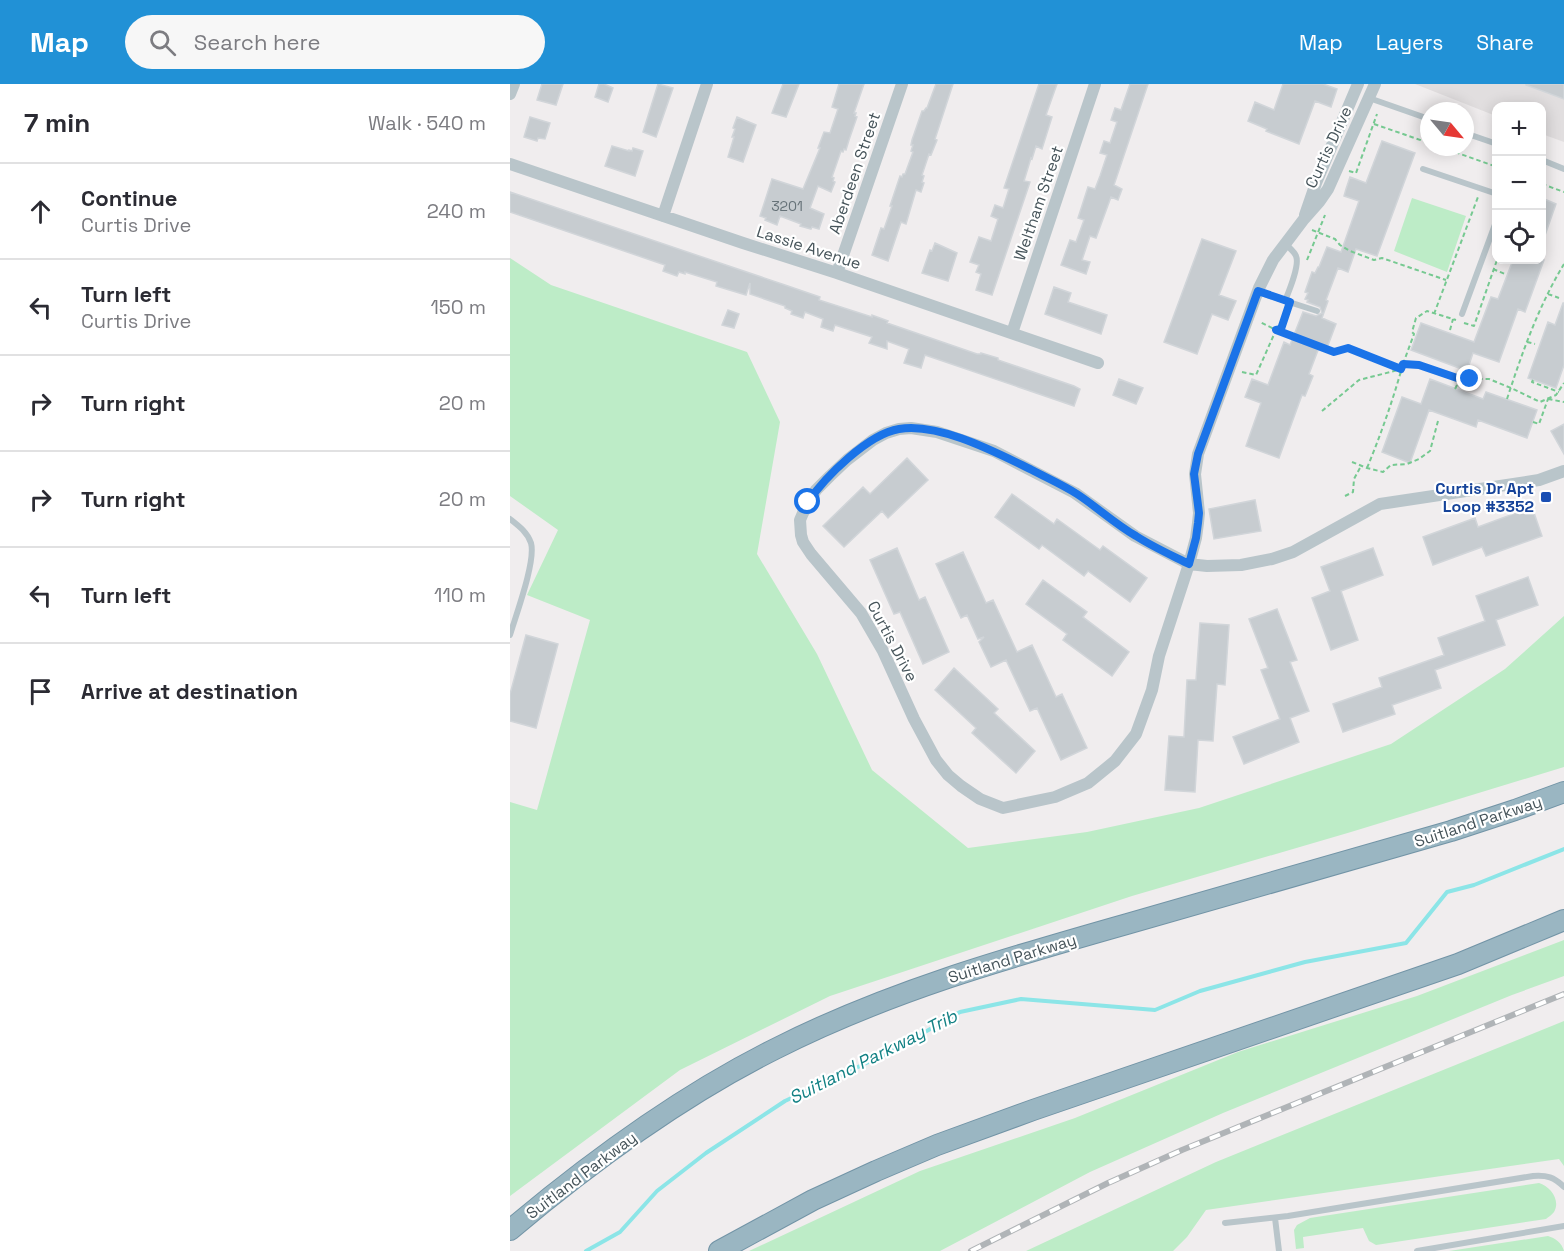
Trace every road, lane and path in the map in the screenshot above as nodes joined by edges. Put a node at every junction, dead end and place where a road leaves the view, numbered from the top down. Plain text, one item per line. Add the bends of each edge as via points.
1 (514, 84) edge
2 (707, 84) edge
3 (902, 84) edge
4 (1095, 84) edge
5 (1358, 84) edge
6 (1375, 84) edge
7 (510, 94) edge
8 (1369, 98) junction
9 (1377, 114) dead end
10 (1420, 117) edge
11 (1374, 123) junction
12 (1474, 135) edge
13 (1420, 140) edge
14 (1492, 142) edge
15 (1466, 156) edge
16 (1546, 162) edge
17 (510, 164) edge
18 (1492, 165) edge
19 (1423, 169) dead end
20 (1564, 169) edge
21 (1345, 170) dead end
22 (1546, 185) edge
23 (1481, 189) junction
24 (1492, 192) edge
25 (1564, 192) edge
26 (1328, 208) dead end
27 (663, 216) junction
28 (1302, 222) junction
29 (1318, 232) junction
30 (1492, 233) edge
31 (1285, 243) junction
32 (1495, 264) edge
33 (1564, 264) edge
34 (1305, 265) dead end
35 (1493, 269) junction
36 (837, 273) junction
37 (1505, 273) dead end
38 (1446, 280) junction
39 (1258, 291) junction
40 (1548, 294) junction
41 (1559, 298) dead end
42 (1286, 301) junction
43 (1281, 306) dead end
44 (1317, 311) dead end
45 (1462, 314) dead end
46 (1453, 319) dead end
47 (1259, 322) dead end
48 (1474, 326) dead end
49 (1276, 330) junction
50 (1450, 330) dead end
51 (1012, 333) junction
52 (1527, 342) junction
53 (1535, 344) dead end
54 (1098, 363) dead end
55 (1403, 364) junction
56 (1401, 369) junction
57 (1239, 371) dead end
58 (1460, 379) junction
59 (1533, 380) dead end
60 (1564, 383) edge
61 (1511, 388) junction
62 (1455, 389) dead end
63 (1559, 392) junction
64 (1507, 399) dead end
65 (1548, 399) junction
66 (1564, 402) edge
67 (1322, 411) dead end
68 (1438, 421) dead end
69 (1533, 422) dead end
70 (1352, 462) dead end
71 (1361, 465) junction
72 (1367, 468) junction
73 (1564, 471) edge
74 (1346, 496) dead end
75 (510, 519) edge
76 (1189, 564) junction
77 (510, 634) edge
78 (1564, 792) edge
79 (1564, 920) edge
80 (1564, 1187) edge
81 (1275, 1218) junction
82 (1225, 1223) dead end
83 (1564, 1226) edge
84 (510, 1230) edge
85 (719, 1251) edge
86 (1279, 1251) edge
87 (1417, 1251) edge

1 - 7 street
2 - 27 street
3 - 36 street, Aberdeen Street
4 - 51 street, Weltham Street
5 - 28 street, Curtis Drive
6 - 8 street, Curtis Drive
8 - 10 lane
8 - 28 street, Curtis Drive via 1328,189
9 - 11 path
11 - 13 path
11 - 21 path via 1356,173
12 - 14 lane
15 - 18 path
16 - 20 lane
17 - 27 street, Lassie Avenue
19 - 23 lane
22 - 25 path
23 - 24 lane
23 - 38 path
26 - 29 path
27 - 36 street, Lassie Avenue
28 - 29 path
28 - 31 street, Curtis Drive
29 - 34 path
29 - 38 path via 1374,260 1382,258
30 - 45 lane
31 - 39 street, Curtis Drive
31 - 42 lane via 1297,258
32 - 35 path
33 - 40 path
35 - 37 path
35 - 48 path
36 - 51 street, Lassie Avenue
38 - 55 path via 1434,314 1427,311 1416,318
39 - 42 lane
39 - 76 street, Curtis Drive via 1198,454 1194,474 1199,513
40 - 41 path
40 - 52 path
42 - 44 lane
43 - 49 path via 1288,309 1281,329
46 - 50 path
47 - 49 path
49 - 56 path via 1334,352 1348,348
49 - 57 path via 1256,375
51 - 54 street, Lassie Avenue
52 - 53 path
52 - 61 path
55 - 56 path
55 - 58 path via 1419,365
56 - 67 path via 1359,380
56 - 72 path
58 - 61 path via 1489,379
58 - 62 path
59 - 63 path
60 - 63 path
61 - 64 path
61 - 65 path via 1540,402
63 - 65 path
65 - 66 path
65 - 69 path via 1539,424
68 - 72 path via 1430,451 1419,459 1391,465 1383,472
70 - 71 path
71 - 72 path
71 - 74 path via 1354,478 1353,492
73 - 76 street, Curtis Drive via 1539,480 1380,504 1293,552 1272,559 1241,565
75 - 77 lane via 525,532 532,546 531,564
76 - 76 street, Curtis Drive via 1135,536 1075,493 1034,471 994,451 922,429 899,429 873,440 816,490 800,520 803,542 861,614 936,760 961,786 1003,808 1055,797 1088,783 1115,761 1136,734
78 - 84 highway, Suitland Parkway via 1451,831 1034,950 870,1005 776,1049 685,1100 591,1165
79 - 85 highway via 1458,964 937,1145 813,1200
80 - 81 lane via 1549,1176 1533,1176
81 - 82 lane
81 - 86 lane
83 - 87 lane

